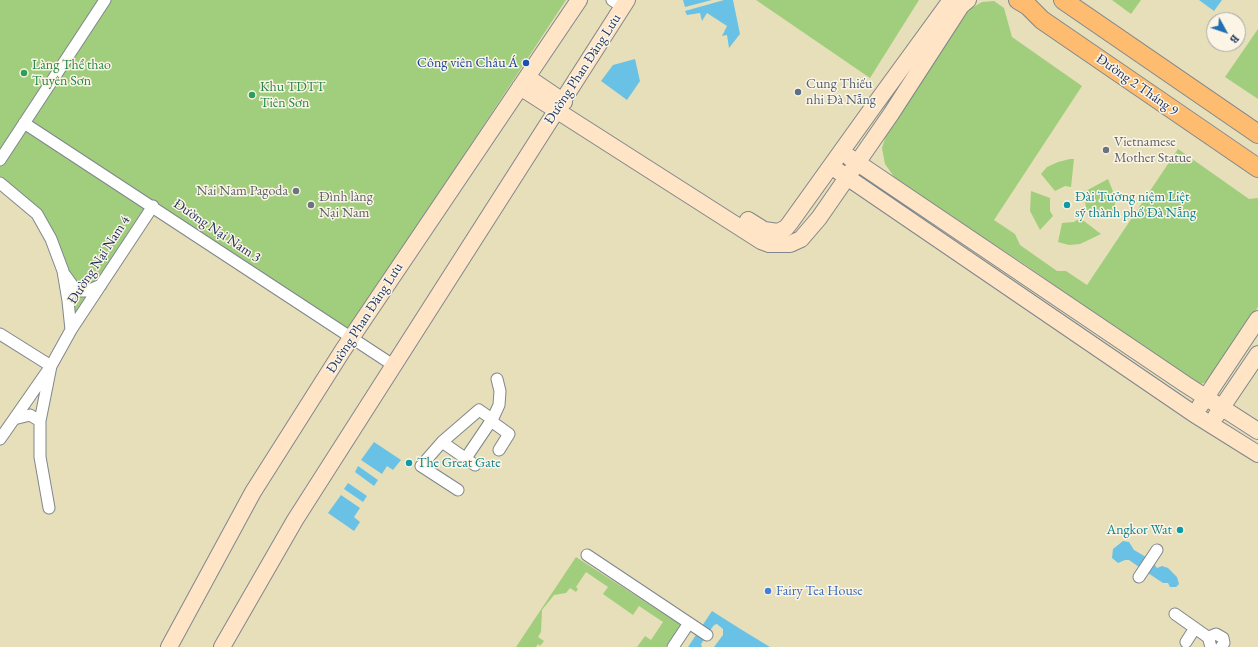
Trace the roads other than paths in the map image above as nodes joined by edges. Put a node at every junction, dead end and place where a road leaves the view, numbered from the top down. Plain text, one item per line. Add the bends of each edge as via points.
1 (105, 0) edge
2 (579, 0) edge
3 (951, 0) edge
4 (968, 0) edge
5 (1063, 0) edge
6 (621, 2) edge
7 (1026, 2) edge
8 (524, 82) junction
9 (560, 105) junction
10 (24, 123) junction
11 (1258, 134) edge
12 (842, 151) junction
13 (0, 160) edge
14 (857, 162) junction
15 (831, 167) junction
16 (1258, 168) edge
17 (847, 178) junction
18 (0, 183) edge
19 (153, 206) junction
20 (953, 226) junction
21 (942, 243) junction
22 (63, 271) junction
23 (101, 285) junction
24 (1258, 319) edge
25 (1092, 320) junction
26 (71, 330) junction
27 (0, 334) edge
28 (1081, 336) junction
29 (351, 337) junction
30 (1253, 337) edge
31 (1258, 354) edge
32 (393, 365) junction
33 (50, 366) junction
34 (497, 379) dead end
35 (1205, 398) junction
36 (1222, 408) junction
37 (1194, 414) junction
38 (14, 419) junction
39 (491, 420) junction
40 (40, 421) junction
41 (1210, 424) junction
42 (1258, 431) edge
43 (0, 439) edge
44 (442, 442) junction
45 (499, 450) dead end
46 (1258, 454) edge
47 (466, 458) junction
48 (475, 464) dead end
49 (458, 490) dead end
50 (49, 508) dead end
51 (1155, 553) dead end
52 (587, 555) dead end
53 (1139, 577) dead end
54 (1175, 614) dead end
55 (689, 623) junction
56 (1195, 628) junction
57 (707, 634) dead end
58 (1186, 642) dead end
59 (1210, 643) edge
60 (169, 647) edge
61 (222, 647) edge
62 (673, 647) edge
63 (1222, 647) edge

1 - 10 street
2 - 8 street, Đường Phan Đăng Lưu
3 - 12 street
4 - 14 street via 961,6
5 - 11 main road, Đường 2 Tháng 9
6 - 9 street, Đường Phan Đăng Lưu
7 - 16 main road, Đường 2 Tháng 9 via 1042,20
8 - 9 street
8 - 29 street, Đường Phan Đăng Lưu
9 - 15 street via 764,230 778,232 786,228
9 - 17 street via 769,244 790,244 801,239
9 - 32 street, Đường Phan Đăng Lưu
10 - 13 street
10 - 19 street, Đường Nại Nam 3
12 - 14 street
12 - 15 street
14 - 17 street
14 - 20 street
15 - 17 street
17 - 21 street
18 - 22 street via 37,214 51,239
19 - 23 street, Đường Nại Nam 4
19 - 29 street, Đường Nại Nam 3
20 - 21 street
20 - 25 street
21 - 28 street
22 - 23 street via 79,291 87,291
22 - 26 street
23 - 26 street, Đường Nại Nam 4
24 - 30 street
25 - 28 street
25 - 35 street
26 - 33 street, Đường Nại Nam 4
27 - 33 street
28 - 37 street
29 - 32 street, Đường Nại Nam 3
29 - 60 street, Đường Phan Đăng Lưu via 253,492
30 - 35 street
31 - 36 street
32 - 61 street, Đường Phan Đăng Lưu via 295,520
33 - 38 street
33 - 40 street
34 - 39 street via 499,405
35 - 36 street
35 - 37 street
36 - 41 street
36 - 42 street
37 - 41 street
38 - 40 street via 30,415
38 - 43 street
39 - 44 street via 479,410
39 - 45 street via 509,434
39 - 47 street
40 - 50 street via 40,457
41 - 46 street
44 - 47 street
44 - 49 street via 421,466
47 - 48 street
51 - 53 street
52 - 55 street
54 - 56 street
55 - 57 street
55 - 62 street
56 - 58 street
56 - 59 street
59 - 63 street via 1216,634 1224,640

